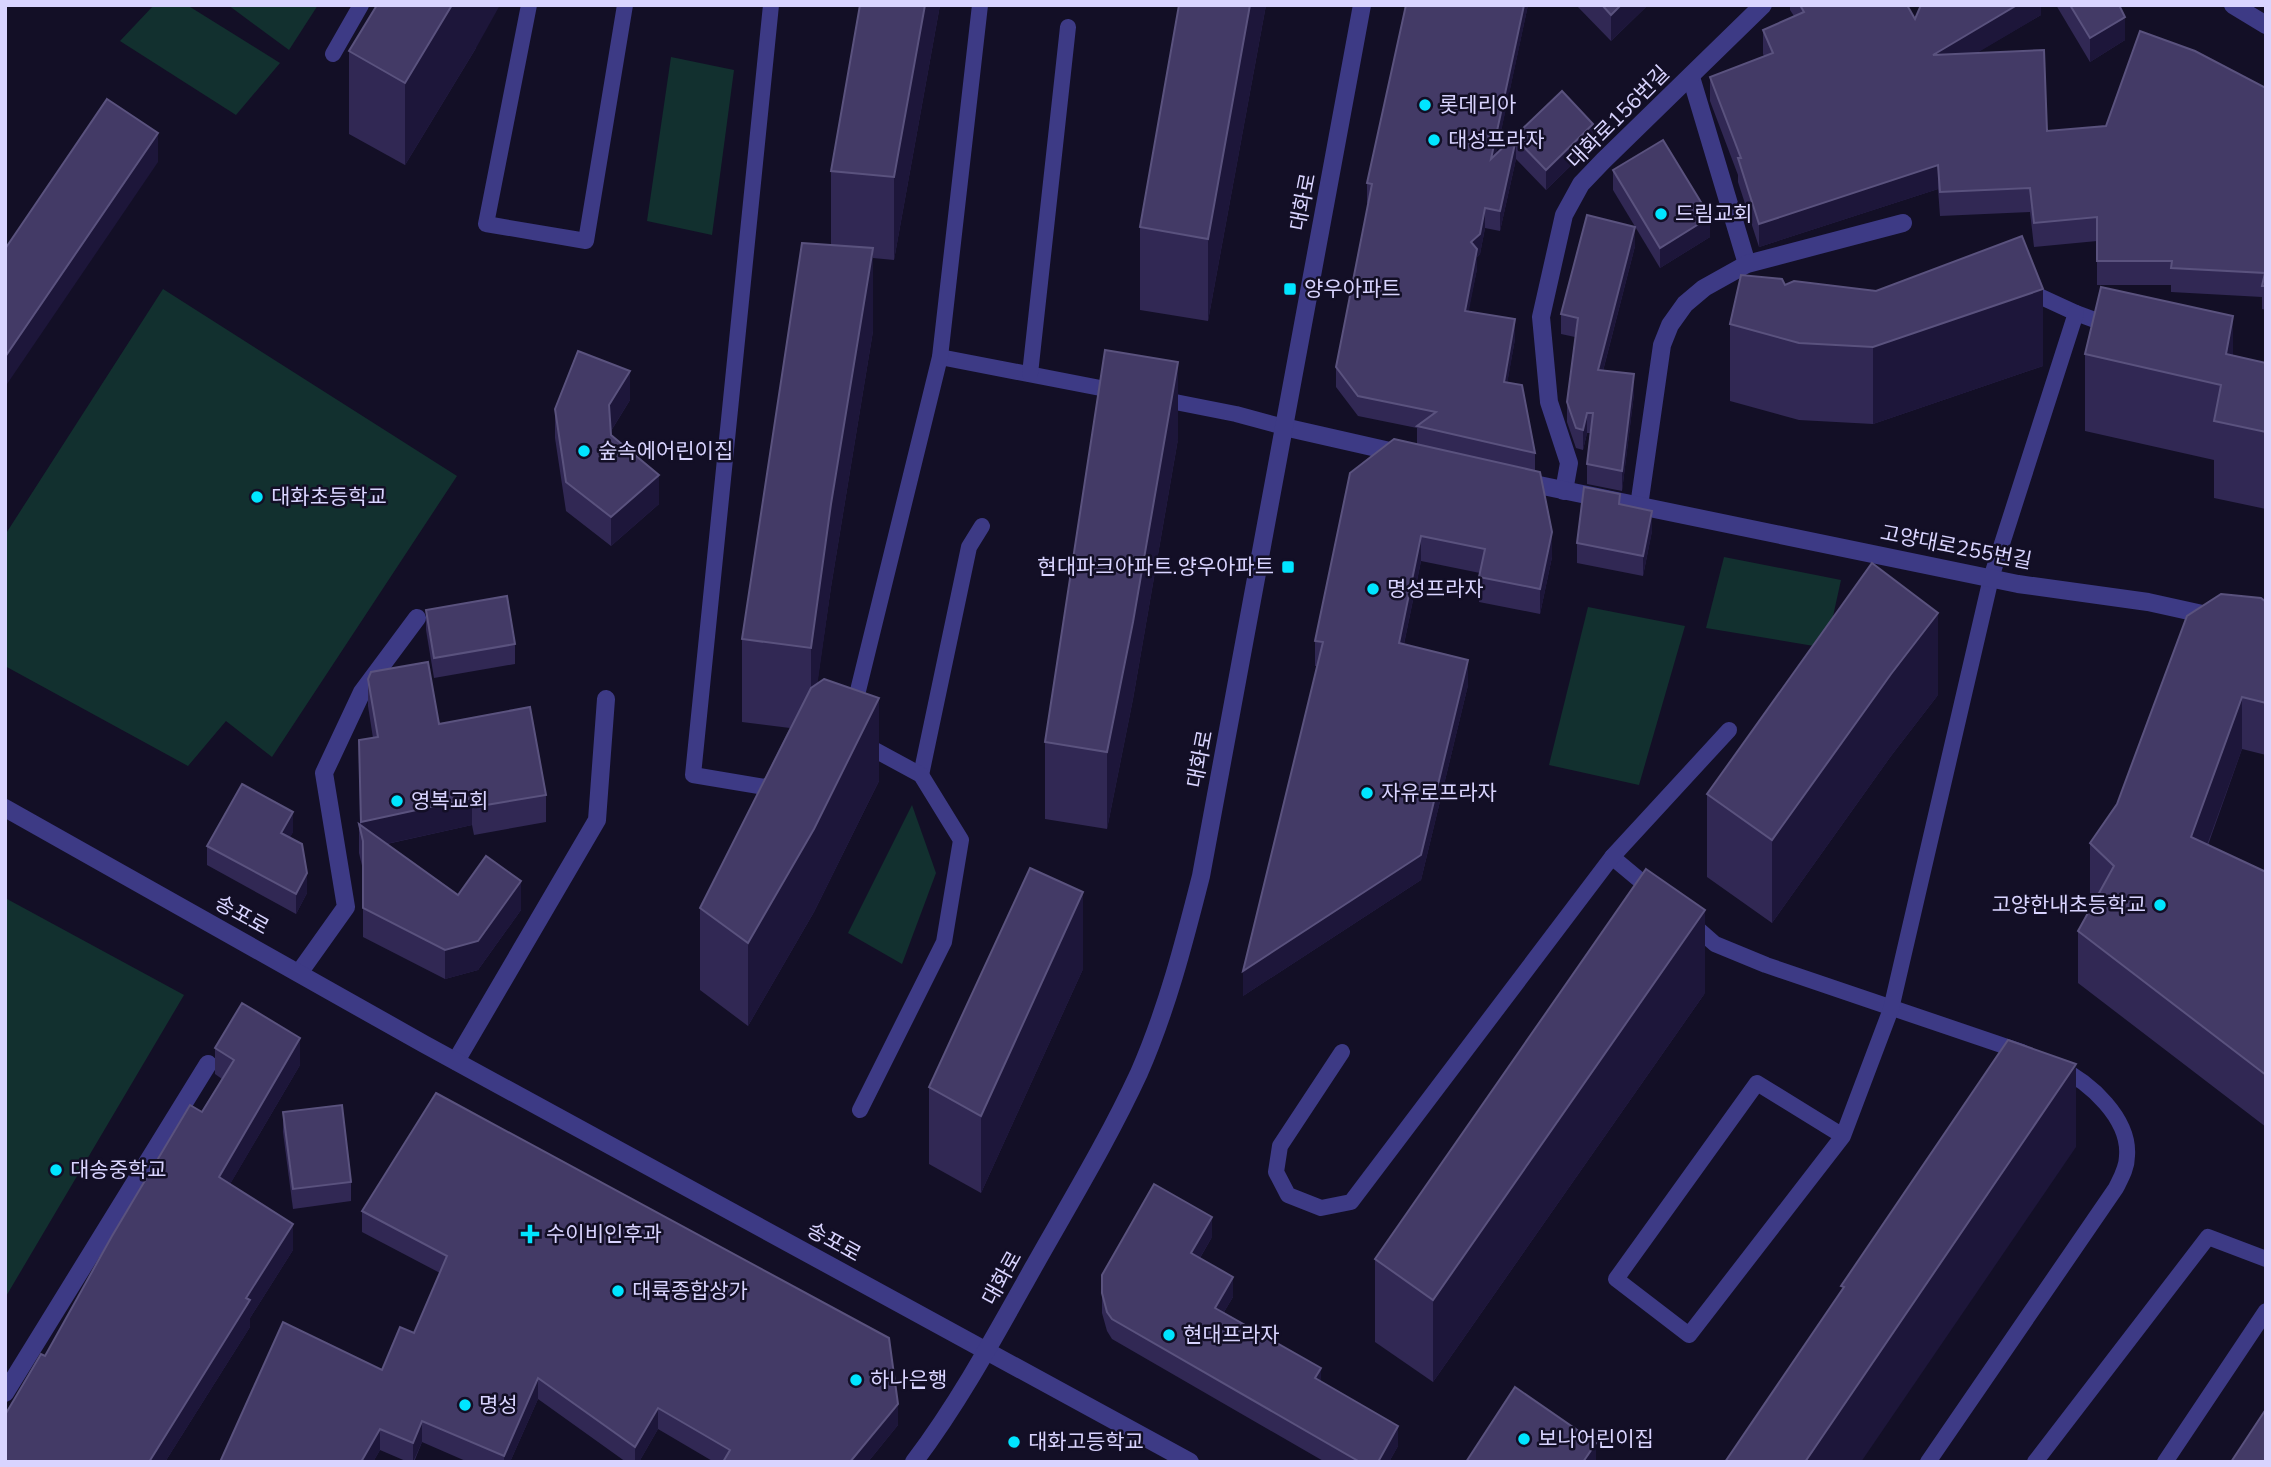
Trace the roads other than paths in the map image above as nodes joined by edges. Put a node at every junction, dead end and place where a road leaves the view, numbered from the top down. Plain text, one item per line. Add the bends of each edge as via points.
1 (360, 5) edge
2 (529, 5) edge
3 (625, 5) edge
4 (771, 5) edge
5 (980, 5) edge
6 (1362, 5) edge
7 (1763, 5) edge
8 (2234, 5) edge
9 (2266, 25) edge
10 (1068, 27) dead end
11 (332, 54) dead end
12 (1691, 77) junction
13 (1903, 223) dead end
14 (1747, 264) junction
15 (2008, 282) edge
16 (2076, 313) junction
17 (2128, 332) edge
18 (940, 356) junction
19 (1030, 374) junction
20 (1284, 427) junction
21 (1416, 457) edge
22 (1497, 475) edge
23 (1564, 491) junction
24 (1639, 506) junction
25 (982, 526) dead end
26 (1992, 578) junction
27 (417, 618) dead end
28 (2233, 620) edge
29 (606, 699) dead end
30 (1729, 730) dead end
31 (788, 772) edge
32 (921, 775) junction
33 (5, 808) edge
34 (1612, 857) junction
35 (299, 973) junction
36 (1891, 1009) junction
37 (1342, 1052) dead end
38 (456, 1061) junction
39 (208, 1064) dead end
40 (860, 1110) dead end
41 (1843, 1136) junction
42 (2266, 1259) edge
43 (2266, 1311) edge
44 (986, 1351) junction
45 (5, 1393) edge
46 (914, 1462) edge
47 (1190, 1462) edge
48 (1928, 1462) edge
49 (2035, 1462) edge
50 (2165, 1462) edge

1 - 11 lane
2 - 3 lane via 486,224 586,241
4 - 31 lane via 693,775 765,788
5 - 18 lane
6 - 20 street, 대화로
7 - 12 street, 대화로156번길
8 - 9 street
10 - 19 lane
12 - 14 street
12 - 23 street, 대화로156번길 via 1602,161 1581,184 1564,215 1541,317 1549,401 1569,463
13 - 14 street
14 - 24 street via 1704,288 1670,325 1658,365
15 - 16 lane
16 - 17 lane
16 - 26 lane
18 - 19 lane
18 - 32 lane via 848,728
19 - 20 lane
20 - 21 street
20 - 44 street, 대화로 via 1200,876 1166,1004 1109,1132
22 - 23 street, 고양대로255번길
23 - 24 street, 고양대로255번길
24 - 26 street, 고양대로255번길
25 - 32 lane via 969,547
26 - 28 street, 고양대로255번길
26 - 36 lane
27 - 35 street via 362,692 324,773 346,907
29 - 38 street via 597,820
30 - 34 lane
32 - 40 lane via 961,840 944,942
33 - 35 street, 송포로
34 - 36 lane via 1715,944
34 - 37 lane via 1351,1202 1321,1208 1289,1195 1276,1172 1280,1146
35 - 38 street, 송포로
36 - 41 lane
36 - 48 lane via 2042,1060 2089,1085 2111,1111 2126,1140 2127,1157 2116,1188
38 - 44 street, 송포로
39 - 45 street
41 - 41 lane via 1689,1335 1616,1279 1757,1083
42 - 49 lane via 2208,1237
43 - 50 lane
44 - 46 street, 대화로
44 - 47 street, 송포로

